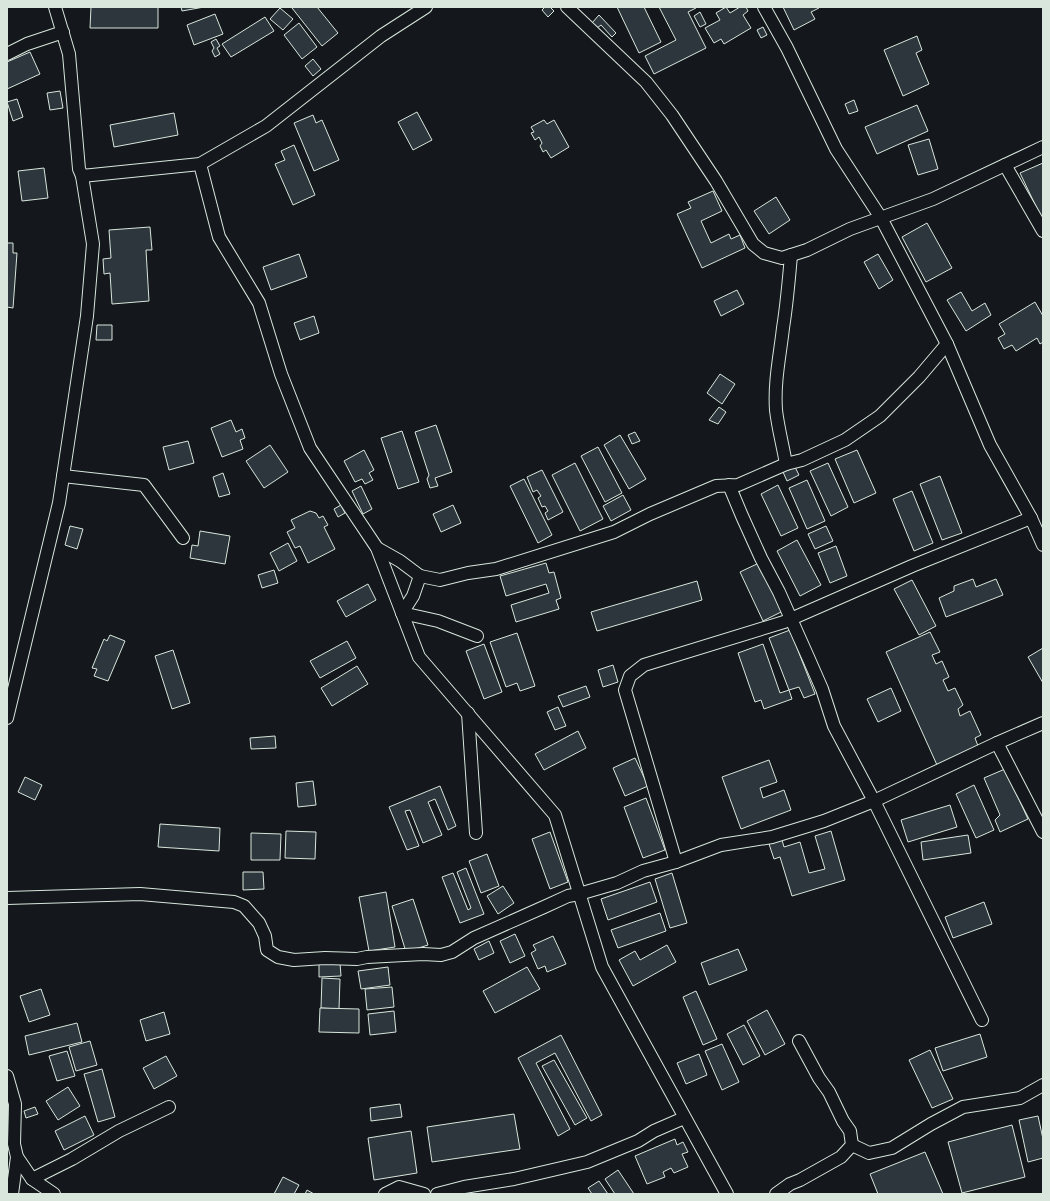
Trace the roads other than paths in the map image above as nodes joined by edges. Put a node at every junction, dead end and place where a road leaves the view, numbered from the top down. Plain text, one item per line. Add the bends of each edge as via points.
1 (55, 7) edge
2 (426, 7) edge
3 (567, 7) edge
4 (764, 7) edge
5 (63, 32) junction
6 (7, 54) edge
7 (1043, 147) edge
8 (200, 164) junction
9 (1005, 165) junction
10 (82, 176) junction
11 (881, 218) junction
12 (1043, 231) edge
13 (791, 255) junction
14 (947, 344) junction
15 (786, 464) junction
16 (63, 476) junction
17 (729, 485) junction
18 (1031, 518) junction
19 (183, 538) dead end
20 (1043, 545) edge
21 (377, 548) junction
22 (420, 576) junction
23 (402, 613) junction
24 (792, 619) junction
25 (477, 636) dead end
26 (468, 713) junction
27 (7, 718) edge
28 (1043, 723) edge
29 (997, 743) junction
30 (874, 800) junction
31 (1043, 832) edge
32 (476, 833) dead end
33 (676, 862) junction
34 (579, 894) junction
35 (7, 898) edge
36 (982, 1020) dead end
37 (799, 1041) dead end
38 (7, 1076) edge
39 (1043, 1085) edge
40 (169, 1106) dead end
41 (684, 1118) junction
42 (852, 1145) junction
43 (17, 1157) junction
44 (32, 1179) junction
45 (12, 1194) edge
46 (54, 1194) edge
47 (385, 1194) edge
48 (424, 1194) edge
49 (437, 1194) edge
50 (727, 1194) edge
51 (776, 1194) edge

1 - 5 street
2 - 8 street via 381,36 266,126
3 - 13 street via 646,82 672,115 753,244 764,253 782,258
4 - 11 street via 836,149
5 - 6 street
5 - 10 street via 69,54 79,169
7 - 9 street
8 - 10 street
8 - 21 street via 219,237 259,303 281,374 310,448
9 - 11 street via 933,199
9 - 12 street
10 - 16 street via 93,244 88,316
11 - 13 street
11 - 14 street
13 - 15 street via 776,385 776,408
14 - 15 street via 880,416 845,440 802,460
14 - 18 street via 990,445
15 - 17 street via 738,485
16 - 19 street via 144,485
16 - 27 street via 59,503
17 - 22 street via 716,486 614,532 496,569 440,580
17 - 24 street
18 - 20 street
18 - 24 street via 912,566
21 - 22 street
21 - 23 street
22 - 23 street via 413,596
23 - 25 street via 438,621
23 - 26 street via 419,657
24 - 30 street via 834,726
24 - 33 street via 644,665 630,676 625,690
26 - 32 street
26 - 34 street via 555,815
28 - 29 street
29 - 30 street
29 - 31 street
30 - 33 street via 824,821 772,837 721,845
30 - 36 street
33 - 34 street
34 - 35 street via 568,896 474,938 441,956 423,954 294,960 278,957 267,950 265,936 259,923 244,906 234,902 140,894
34 - 41 street via 602,967
37 - 42 street via 850,1131
38 - 43 street via 15,1104 14,1144
39 - 42 street via 1020,1098 962,1107 892,1148 869,1153
40 - 44 street
41 - 49 street via 587,1162
41 - 50 street
42 - 51 street via 841,1157
43 - 44 street
43 - 45 street
44 - 46 street
47 - 48 street via 399,1187

